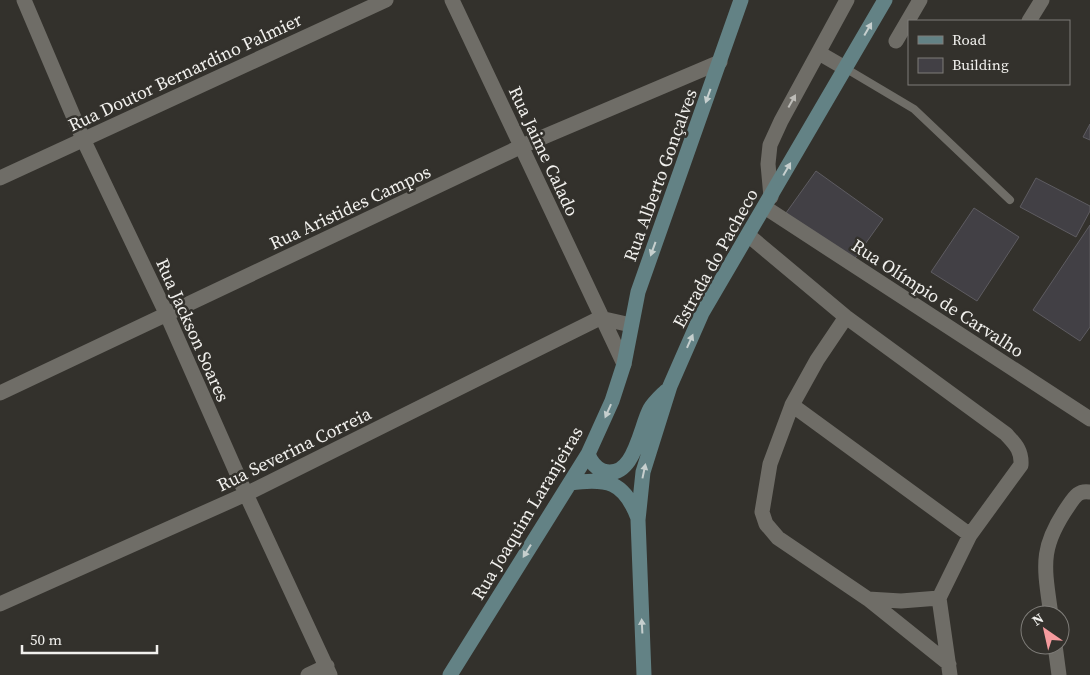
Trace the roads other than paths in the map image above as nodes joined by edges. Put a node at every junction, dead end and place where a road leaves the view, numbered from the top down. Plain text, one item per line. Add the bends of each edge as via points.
1 (24, 0) edge
2 (386, 0) edge
3 (452, 0) edge
4 (741, 0) edge
5 (847, 0) edge
6 (885, 0) edge
7 (920, 0) edge
8 (1042, 0) edge
9 (908, 20) edge
10 (908, 20) edge
11 (1031, 20) edge
12 (896, 41) dead end
13 (819, 53) junction
14 (720, 62) junction
15 (845, 68) junction
16 (83, 139) junction
17 (522, 146) junction
18 (0, 178) edge
19 (1010, 200) dead end
20 (768, 202) junction
21 (748, 235) junction
22 (167, 315) junction
23 (846, 317) junction
24 (600, 318) junction
25 (631, 325) junction
26 (624, 364) junction
27 (670, 386) junction
28 (0, 393) edge
29 (792, 405) junction
30 (1090, 419) edge
31 (588, 454) junction
32 (570, 483) junction
33 (1083, 493) edge
34 (246, 494) junction
35 (638, 520) junction
36 (970, 535) junction
37 (939, 598) junction
38 (868, 599) junction
39 (0, 604) edge
40 (1050, 605) edge
41 (1056, 655) edge
42 (950, 670) edge
43 (329, 671) edge
44 (308, 675) edge
45 (450, 675) edge
46 (644, 675) edge
47 (1059, 675) edge

1 - 16 street, Rua Jackson Soares
2 - 16 street, Rua Doutor Bernardino Palmier
3 - 17 street, Rua Jaime Calado
4 - 14 main road, Rua Alberto Gonçalves
5 - 13 street
15 -> 6 main road, Estrada do Pacheco
7 - 10 street
8 - 11 street
9 - 12 street
13 - 15 street
20 -> 13 street via 770,145
14 - 17 street, Rua Aristides Campos
14 -> 25 main road, Rua Alberto Gonçalves via 638,292
15 - 19 lane via 914,109
20 -> 15 main road, Estrada do Pacheco
16 - 18 street, Rua Doutor Bernardino Palmier
16 - 22 street, Rua Jackson Soares
17 - 22 street, Rua Aristides Campos
17 - 24 street, Rua Jaime Calado
20 - 21 main road, Estrada do Pacheco
20 - 30 street, Rua Olímpio de Carvalho
21 - 23 street
27 -> 21 main road, Estrada do Pacheco via 702,313
22 - 28 street, Rua Aristides Campos
22 - 34 street, Rua Jackson Soares
23 - 29 street
23 - 36 street via 1006,434 1018,447 1021,464
24 - 25 street
24 - 26 street, Rua Jaime Calado
24 - 34 street, Rua Severina Correia
25 - 26 main road, Rua Alberto Gonçalves
26 -> 31 main road, Rua Joaquim Laranjeiras via 612,401
27 - 31 main road via 651,408 626,465 614,472 606,472 595,466
35 -> 27 main road, Estrada do Pacheco via 643,472
29 - 36 street
29 - 38 street via 770,464 762,512 766,524 778,538
31 - 32 main road, Rua Joaquim Laranjeiras
32 - 35 main road via 598,481 615,484 632,502
32 -> 45 main road, Rua Joaquim Laranjeiras
33 - 40 street via 1055,525 1047,544 1045,575
34 - 39 street, Rua Severina Correia
34 - 43 street, Rua Jackson Soares
46 -> 35 main road, Estrada do Pacheco
36 - 37 street
37 - 38 street
37 - 42 street
38 - 42 street
41 - 47 street
43 - 44 street

